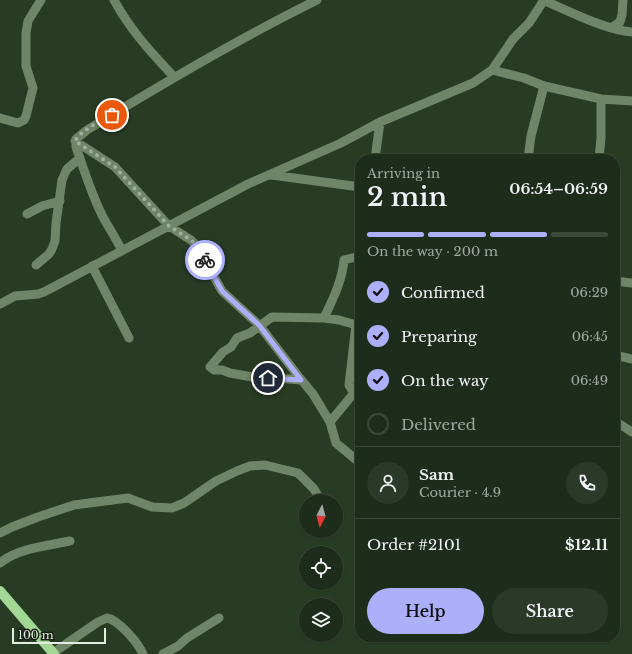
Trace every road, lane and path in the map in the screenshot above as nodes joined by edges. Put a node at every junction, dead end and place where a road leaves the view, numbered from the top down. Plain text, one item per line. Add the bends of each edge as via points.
1 (41, 0) edge
2 (114, 0) edge
3 (318, 0) edge
4 (543, 0) edge
5 (623, 0) edge
6 (611, 28) junction
7 (632, 32) edge
8 (492, 70) junction
9 (174, 78) junction
10 (544, 86) junction
11 (601, 99) junction
12 (632, 101) edge
13 (0, 118) edge
14 (380, 122) junction
15 (75, 141) junction
16 (376, 154) edge
17 (529, 154) edge
18 (600, 154) edge
19 (80, 158) junction
20 (272, 175) junction
21 (355, 186) edge
22 (60, 201) junction
23 (28, 214) dead end
24 (169, 226) junction
25 (122, 251) junction
26 (355, 257) edge
27 (36, 265) dead end
28 (92, 266) junction
29 (620, 282) edge
30 (632, 283) edge
31 (0, 304) edge
32 (324, 318) junction
33 (355, 324) edge
34 (259, 325) junction
35 (129, 338) dead end
36 (355, 343) edge
37 (620, 356) edge
38 (632, 359) edge
39 (301, 380) junction
40 (355, 391) edge
41 (355, 395) edge
42 (330, 422) junction
43 (620, 424) edge
44 (632, 432) edge
45 (355, 459) edge
46 (317, 494) edge
47 (0, 533) edge
48 (70, 541) dead end
49 (0, 564) edge
50 (0, 591) edge
51 (219, 618) dead end
52 (53, 653) edge
53 (143, 654) edge
54 (163, 654) edge

1 - 13 street via 28,21 26,32 26,66 33,88 26,116 18,123
2 - 9 street via 136,35
3 - 9 street
4 - 6 street
4 - 8 street via 529,23
5 - 6 street via 620,22
6 - 7 street
8 - 10 street
8 - 14 street via 473,83
9 - 15 street via 87,130
10 - 11 street
10 - 17 street
11 - 12 street
11 - 18 street
14 - 16 street
14 - 20 street via 342,143
15 - 19 street
15 - 24 street via 115,167
19 - 22 street via 64,174
19 - 25 street via 100,212
20 - 21 street
20 - 24 street via 248,184
22 - 23 street via 42,206
22 - 27 street via 52,250
24 - 25 street
24 - 34 street via 196,245 222,291
25 - 28 street
26 - 32 street via 344,260 338,288
28 - 31 street via 44,292 15,296
28 - 35 street
29 - 30 street
32 - 33 street
32 - 34 street via 272,317
34 - 39 street
34 - 39 street via 250,333 237,338 210,368 258,378
36 - 40 street via 348,386
37 - 38 street
39 - 42 street
41 - 42 street
42 - 45 street via 336,443
43 - 44 street
46 - 47 street via 298,472 265,465 250,466 216,480 184,503 172,508 152,507 128,498 89,502 38,517
48 - 49 street via 34,548 8,557
50 - 52 main road
51 - 54 street
52 - 53 street via 107,618 131,636

